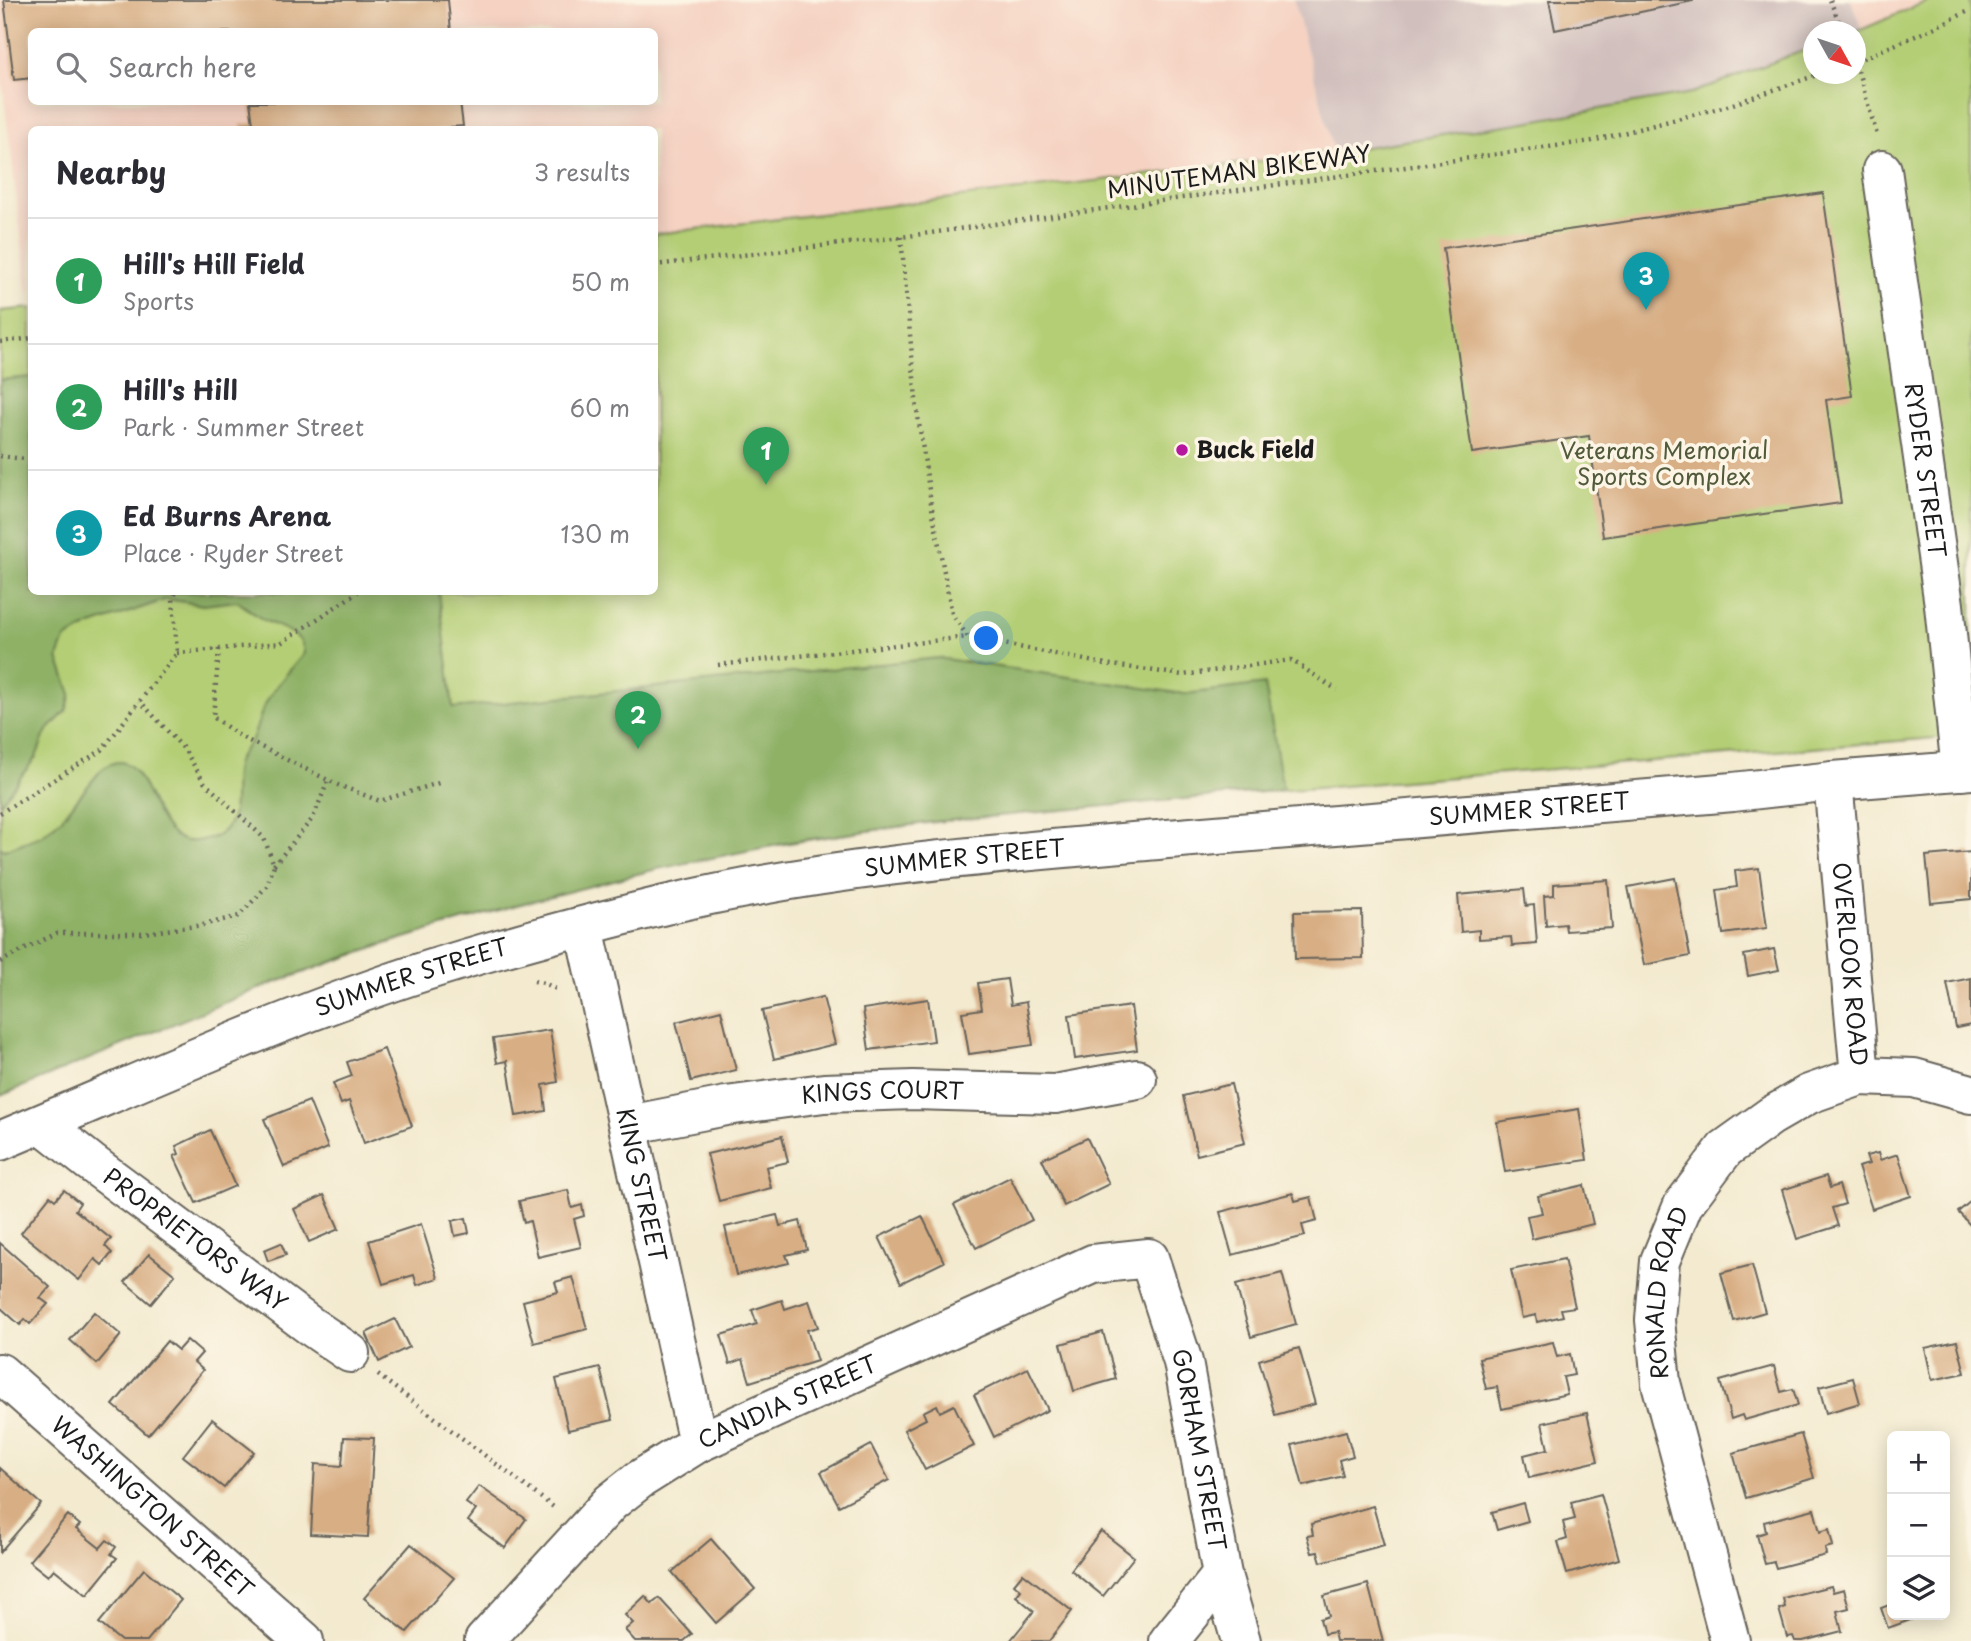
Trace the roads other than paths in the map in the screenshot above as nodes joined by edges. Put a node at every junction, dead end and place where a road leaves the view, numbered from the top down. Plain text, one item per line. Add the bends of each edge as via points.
1 (1882, 170) road end
2 (1966, 771) edge
3 (1833, 781) junction
4 (584, 926) junction
5 (1860, 1076) junction
6 (1137, 1079) dead end
7 (1971, 1094) edge
8 (42, 1124) junction
9 (629, 1125) junction
10 (0, 1141) edge
11 (1149, 1258) joint
12 (350, 1353) road end
13 (0, 1373) edge
14 (698, 1443) junction
15 (1222, 1575) junction
16 (304, 1641) edge
17 (484, 1641) edge
18 (1169, 1641) edge
19 (1241, 1641) edge
20 (1730, 1641) edge

1 - 2 street, RYDER STREET
2 - 3 street, SUMMER STREET
3 - 4 street, SUMMER STREET via 923,863 744,889
3 - 5 street, OVERLOOK ROAD
4 - 8 street, SUMMER STREET via 386,984 183,1062
4 - 9 street, KING STREET
5 - 7 street, OVERLOOK ROAD via 1914,1079
5 - 20 street, RONALD ROAD via 1809,1094 1726,1149 1683,1205 1660,1261 1655,1320 1661,1383
6 - 9 street, KINGS COURT via 1055,1094 824,1093
8 - 10 street, SUMMER STREET
8 - 12 street, PROPRIETORS WAY
9 - 14 street, KING STREET
11 - 14 street, CANDIA STREET via 1093,1264
11 - 15 street, GORHAM STREET via 1183,1362
13 - 16 street, WASHINGTON STREET
14 - 17 street, CANDIA STREET via 611,1502
15 - 18 street
15 - 19 street, GORHAM STREET

